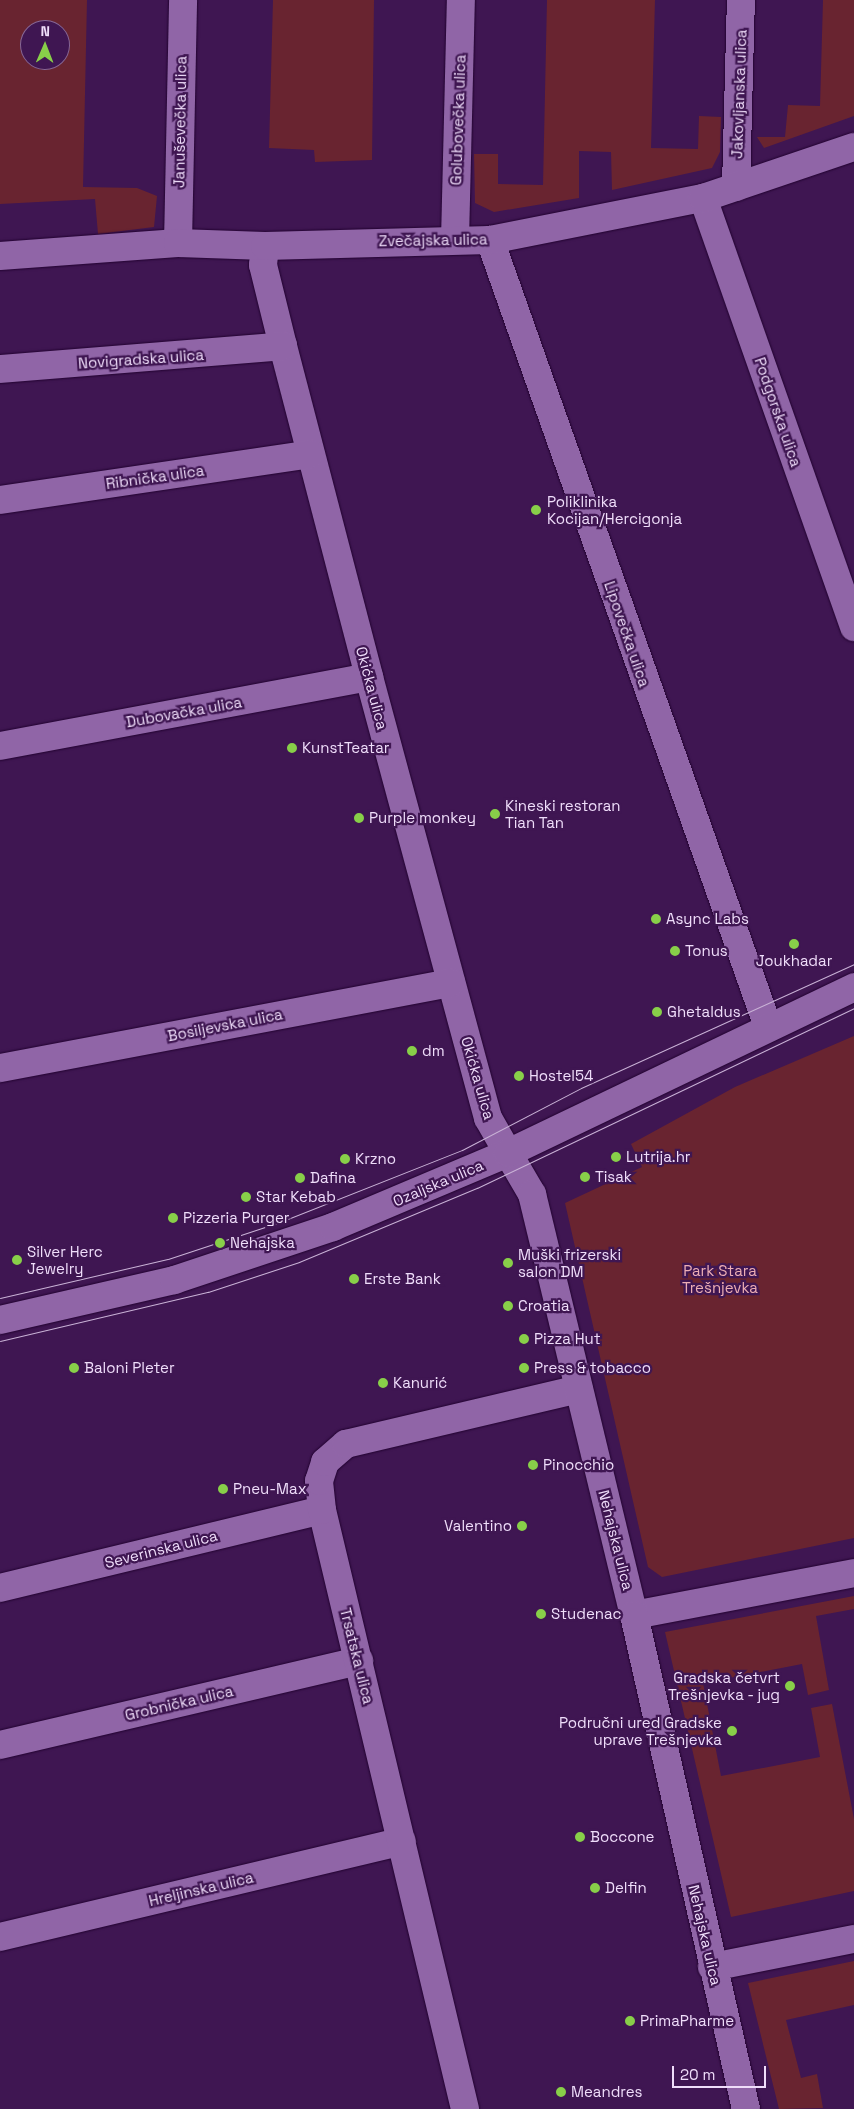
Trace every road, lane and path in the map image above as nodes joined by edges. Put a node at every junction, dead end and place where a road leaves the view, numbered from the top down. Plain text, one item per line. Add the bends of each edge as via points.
1 (182, 0) edge
2 (461, 0) edge
3 (741, 0) edge
4 (854, 147) edge
5 (736, 187) junction
6 (703, 198) junction
7 (455, 240) junction
8 (490, 240) junction
9 (178, 243) junction
10 (265, 246) junction
11 (0, 256) edge
12 (283, 346) junction
13 (0, 370) edge
14 (310, 454) junction
15 (0, 500) edge
16 (854, 627) edge
17 (369, 677) junction
18 (0, 746) edge
19 (451, 983) junction
20 (854, 987) edge
21 (768, 1027) junction
22 (0, 1068) edge
23 (508, 1152) junction
24 (0, 1320) edge
25 (579, 1389) junction
26 (322, 1510) junction
27 (854, 1573) edge
28 (0, 1588) edge
29 (634, 1615) junction
30 (359, 1661) junction
31 (0, 1745) edge
32 (402, 1841) junction
33 (0, 1937) edge
34 (854, 1939) edge
35 (712, 1967) junction
36 (466, 2109) edge
37 (746, 2109) edge

1 - 9 street, Januševečka ulica
2 - 7 street, Golubovečka ulica
3 - 5 street, Jakovljanska ulica
4 - 5 street, Zvečajska ulica
5 - 6 street, Zvečajska ulica
6 - 8 street, Zvečajska ulica
6 - 16 street, Podgorska ulica
7 - 8 street, Zvečajska ulica
7 - 10 street, Zvečajska ulica
8 - 21 street, Lipovečka ulica
9 - 10 street, Zvečajska ulica
9 - 11 street, Zvečajska ulica
10 - 12 street, Okićka ulica via 263,265
12 - 13 street, Novigradska ulica
12 - 14 street, Okićka ulica
14 - 15 street, Ribnička ulica
14 - 17 street, Okićka ulica
17 - 18 street, Dubovačka ulica
17 - 19 street, Okićka ulica
19 - 22 street, Bosiljevska ulica
19 - 23 street, Okićka ulica via 488,1118
20 - 21 street, Ozaljska ulica
21 - 23 street, Ozaljska ulica
23 - 24 street, Ozaljska ulica via 268,1251 174,1280
23 - 25 street, Nehajska ulica via 532,1194
25 - 26 street, Trsatska ulica via 346,1444 325,1462 319,1481
25 - 29 street, Nehajska ulica
26 - 28 street, Severinska ulica
26 - 30 street, Trsatska ulica
27 - 29 street
29 - 35 street, Nehajska ulica
30 - 31 street, Grobnička ulica
30 - 32 street, Trsatska ulica
32 - 33 street, Hreljinska ulica
32 - 36 street, Trsatska ulica
34 - 35 street
35 - 37 street, Nehajska ulica

